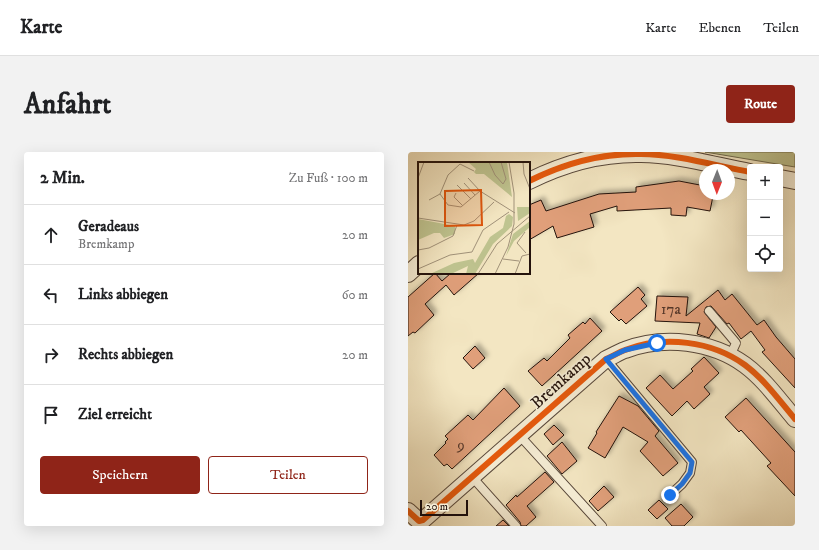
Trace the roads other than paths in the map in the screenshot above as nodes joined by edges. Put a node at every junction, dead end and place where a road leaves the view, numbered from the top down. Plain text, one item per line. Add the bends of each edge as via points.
1 (672, 154) edge
2 (747, 171) edge
3 (783, 179) edge
4 (530, 181) edge
5 (795, 181) edge
6 (418, 265) edge
7 (408, 274) edge
8 (709, 311) dead end
9 (730, 356) junction
10 (606, 359) junction
11 (795, 418) edge
12 (520, 436) junction
13 (473, 478) junction
14 (670, 495) dead end
15 (408, 511) edge
16 (425, 523) edge
17 (516, 526) edge
18 (602, 526) edge

1 - 2 street
1 - 4 street via 597,157 571,163
3 - 5 street
6 - 7 street
8 - 9 lane via 736,343
9 - 10 street, Bremkamp via 707,346 663,342 641,345
9 - 11 street, Bremkamp via 759,377
10 - 12 street, Bremkamp
10 - 14 lane via 692,462 690,473
12 - 13 street, Bremkamp
12 - 18 lane
13 - 16 street, Bremkamp
13 - 17 lane
15 - 16 street, Bremkamp

